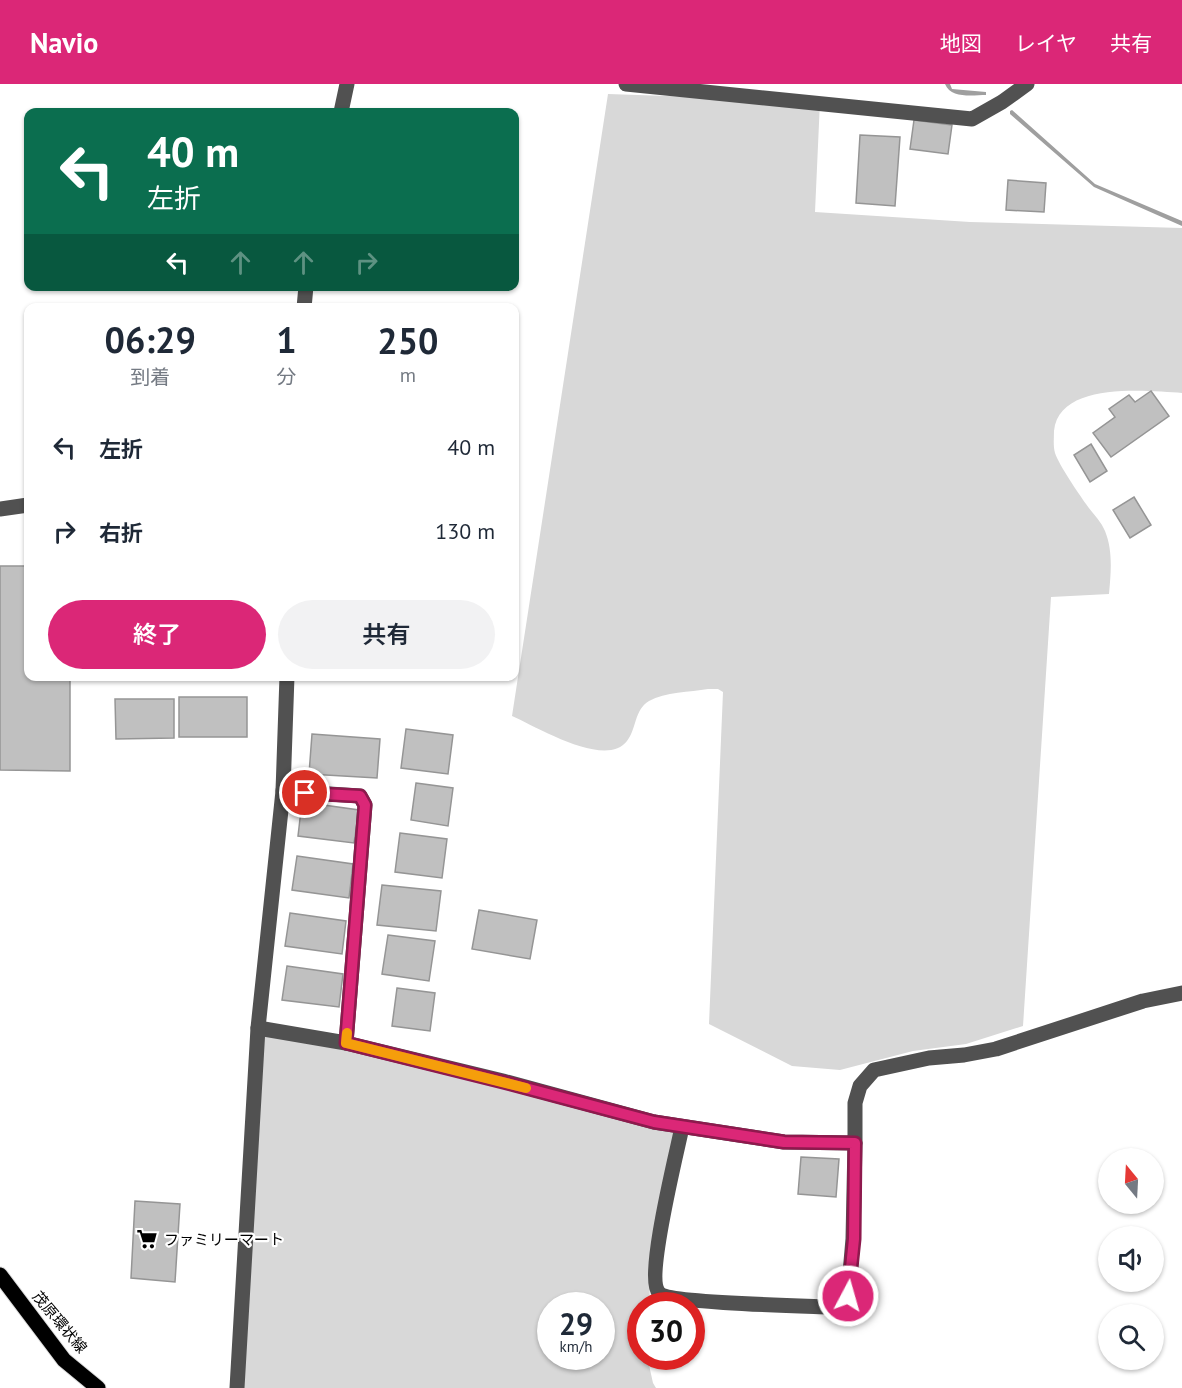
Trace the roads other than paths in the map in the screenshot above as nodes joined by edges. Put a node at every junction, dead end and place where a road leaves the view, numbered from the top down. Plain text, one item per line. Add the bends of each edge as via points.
1 (347, 84) edge
2 (626, 84) edge
3 (1027, 84) edge
4 (342, 108) edge
5 (24, 506) edge
6 (0, 509) edge
7 (287, 681) edge
8 (283, 791) junction
9 (1182, 993) edge
10 (258, 1028) junction
11 (346, 1043) junction
12 (682, 1127) junction
13 (855, 1143) junction
14 (0, 1275) edge
15 (98, 1388) edge
16 (237, 1388) edge

1 - 4 street
2 - 3 street via 972,119
5 - 6 street
7 - 8 street
8 - 10 street
8 - 11 street via 360,796 365,805
9 - 13 street via 1143,1001 996,1049 874,1070 860,1086 855,1102
10 - 11 street
10 - 16 street
11 - 12 street
12 - 13 street via 784,1142
12 - 13 street via 654,1280 662,1296 678,1299 829,1307 845,1302 854,1239
14 - 15 main road, 茂原環状線 via 64,1360

